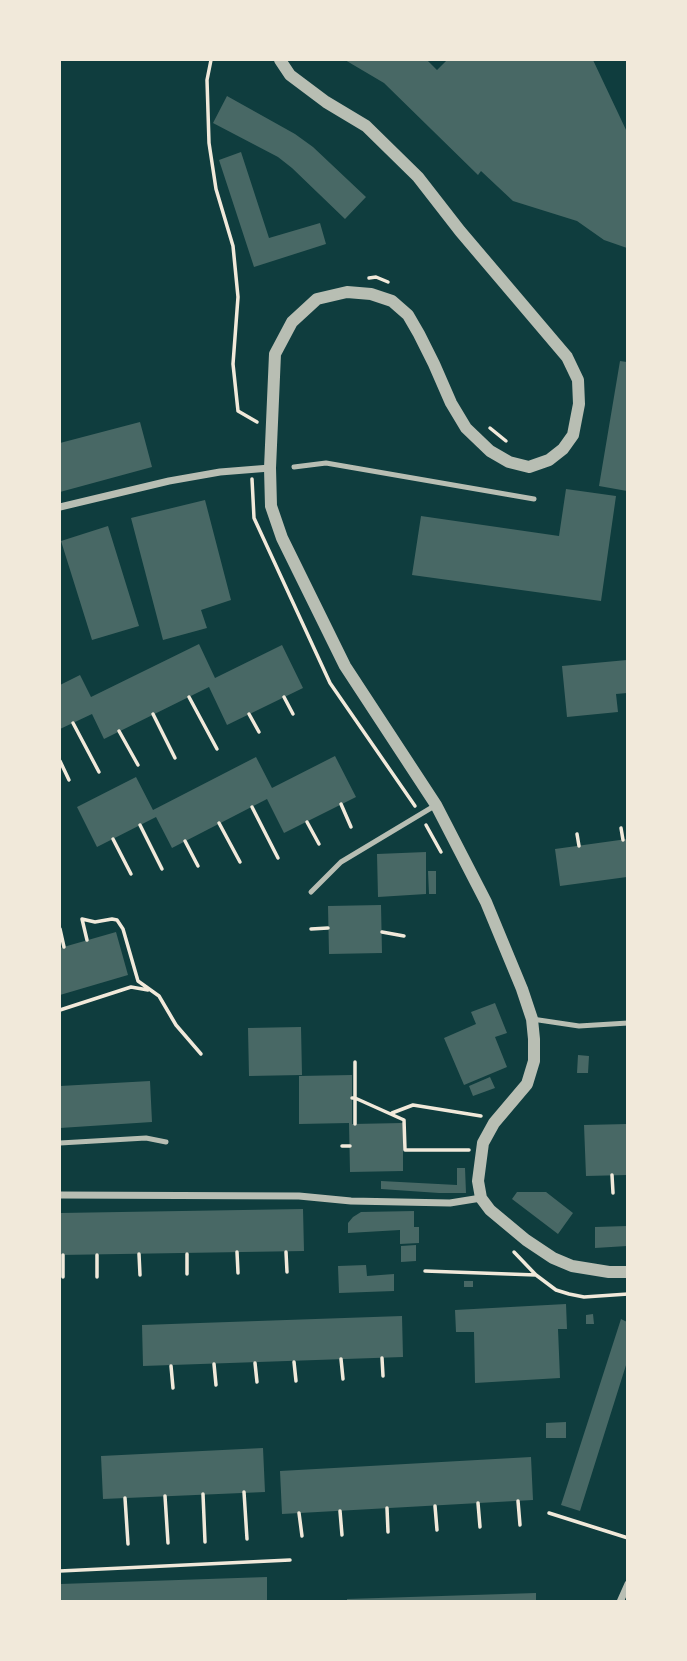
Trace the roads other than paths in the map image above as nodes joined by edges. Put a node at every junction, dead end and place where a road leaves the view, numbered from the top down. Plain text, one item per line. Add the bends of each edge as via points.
1 (280, 60) edge
2 (294, 467) dead end
3 (270, 468) junction
4 (534, 499) dead end
5 (60, 507) edge
6 (436, 805) junction
7 (311, 892) dead end
8 (532, 1019) junction
9 (628, 1023) edge
10 (166, 1142) dead end
11 (60, 1143) edge
12 (60, 1195) edge
13 (481, 1198) junction
14 (628, 1272) edge
15 (628, 1584) edge
16 (620, 1601) edge

1 - 3 street via 290,75 366,126 418,177 567,357 578,380 579,404 573,435 563,449 529,467 509,462 466,428 408,315 392,301 347,292 317,299 292,322 275,354
2 - 4 lane via 326,463
3 - 5 street via 169,481
3 - 6 street via 271,506 282,538 345,666
6 - 7 lane via 341,862
6 - 8 street via 486,902
8 - 9 lane via 579,1026
8 - 13 street via 534,1061 527,1084 494,1122 483,1143 478,1181
10 - 11 lane via 146,1138
12 - 13 street via 299,1196 450,1203
13 - 14 street via 553,1258 572,1266
15 - 16 street

